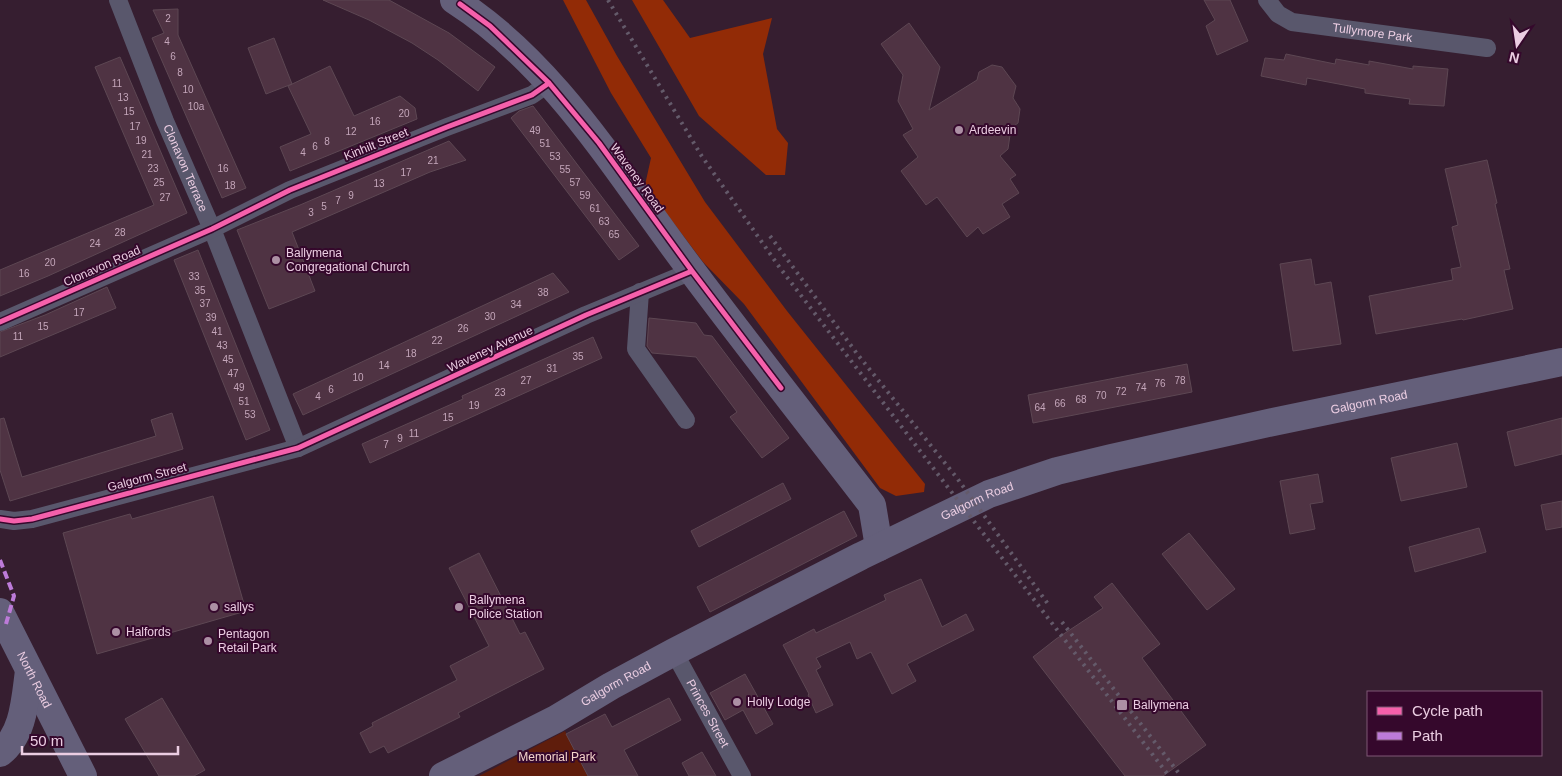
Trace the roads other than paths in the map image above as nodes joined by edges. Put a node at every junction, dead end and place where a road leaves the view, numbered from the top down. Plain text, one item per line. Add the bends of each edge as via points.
1 (118, 0) edge
2 (454, 0) edge
3 (1268, 0) edge
4 (1487, 48) dead end
5 (549, 83) junction
6 (212, 229) junction
7 (692, 271) junction
8 (640, 292) junction
9 (0, 322) edge
10 (1562, 362) edge
11 (686, 420) dead end
12 (298, 448) junction
13 (872, 505) junction
14 (0, 519) edge
15 (918, 528) junction
16 (879, 547) junction
17 (0, 612) edge
18 (674, 652) junction
19 (29, 671) junction
20 (0, 753) edge
21 (83, 776) edge
22 (443, 776) edge
23 (742, 776) edge

1 - 6 street, Clonavon Terrace
2 - 5 main road, Waveney Road via 490,26
3 - 4 street, Tullymore Park via 1278,14 1292,22
5 - 6 street, Kinhilt Street via 532,95 290,190
5 - 7 main road, Waveney Road via 599,143
6 - 9 street, Clonavon Road
6 - 12 street, Clonavon Terrace
7 - 8 street, Waveney Avenue
7 - 13 main road, Waveney Road
8 - 11 street via 636,349
8 - 12 street, Waveney Avenue
10 - 15 main road, Galgorm Road via 1057,471 989,494
12 - 14 street, Galgorm Street via 32,520 14,522
13 - 15 main road, Waveney Road
13 - 16 main road, Waveney Road
15 - 16 main road, Galgorm Road
16 - 18 main road, Galgorm Road
17 - 19 main road, North Road
18 - 22 main road, Galgorm Road via 556,719
18 - 23 street, Princes Street
19 - 20 main road via 22,717 15,736
19 - 21 main road, North Road

